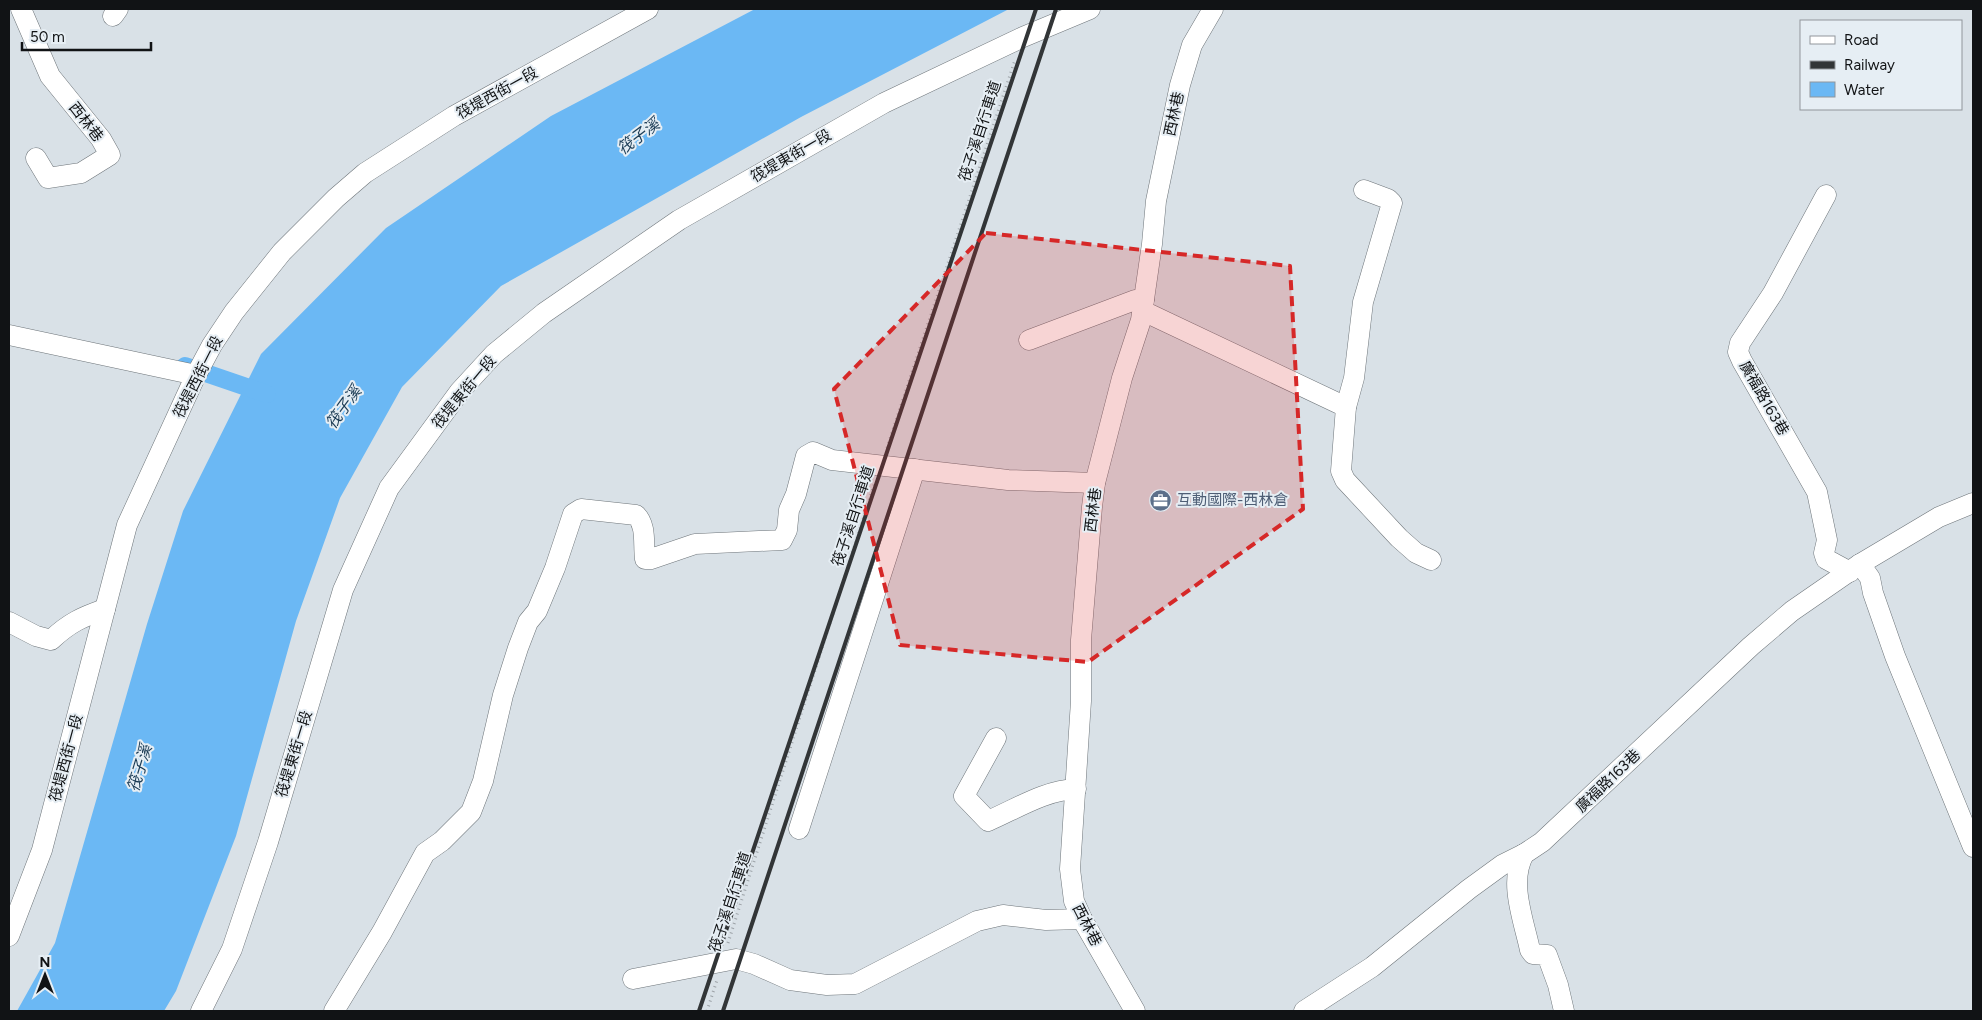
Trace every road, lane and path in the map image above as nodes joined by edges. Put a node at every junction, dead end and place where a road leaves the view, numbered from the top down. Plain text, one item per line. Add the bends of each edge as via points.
1 (21, 9) edge
2 (648, 9) edge
3 (1090, 9) edge
4 (1213, 9) edge
5 (1023, 37) junction
6 (36, 158) dead end
7 (1364, 190) dead end
8 (1826, 195) dead end
9 (1144, 306) junction
10 (9, 335) edge
11 (1029, 340) dead end
12 (196, 375) junction
13 (1346, 407) junction
14 (881, 465) junction
15 (915, 469) junction
16 (1095, 483) junction
17 (1973, 503) edge
18 (1431, 560) dead end
19 (1855, 568) junction
20 (105, 609) junction
21 (9, 622) edge
22 (996, 738) dead end
23 (1076, 789) junction
24 (799, 829) dead end
25 (1973, 847) edge
26 (1524, 854) junction
27 (1082, 919) junction
28 (9, 936) edge
29 (728, 945) dead end
30 (719, 974) dead end
31 (633, 979) dead end
32 (201, 1011) edge
33 (334, 1011) edge
34 (707, 1011) edge
35 (1135, 1011) edge
36 (1304, 1011) edge
37 (1564, 1011) edge

1 - 6 street, 西林巷 via 50,76 101,139 110,155 81,173 48,178
2 - 12 street, 筏堤西街一段 via 454,116 365,173 308,224 270,267 234,312
3 - 5 street, 筏堤東街一段
4 - 9 street, 西林巷 via 1192,45 1180,85 1156,201
5 - 14 path, 筏子溪自行車道
5 - 32 street, 筏堤東街一段 via 884,103 679,220 544,313 494,354 460,391 389,488 344,590 232,949
7 - 13 street via 1392,203 1363,302 1354,378
8 - 19 street, 廣福路163巷 via 1773,293 1740,343 1738,352 1817,492 1827,540 1826,559
9 - 11 street via 1135,300
9 - 13 street
9 - 16 street, 西林巷
10 - 12 street
12 - 20 street, 筏堤西街一段 via 128,525
13 - 18 street via 1341,458 1345,480 1416,553
14 - 15 street
14 - 29 path, 筏子溪自行車道
14 - 33 street via 832,460 813,452 806,456 796,494 788,510 787,530 782,540 776,541 707,542 645,559 642,520 636,515 581,509 573,514 555,568 518,648 503,696 484,781 471,812 425,854
15 - 16 street via 1008,480
15 - 24 street
16 - 23 street, 西林巷 via 1081,640
17 - 19 street, 廣福路163巷 via 1939,518
19 - 25 street via 1870,578 1896,656
19 - 26 street, 廣福路163巷 via 1792,612 1751,646 1575,812
20 - 21 street via 79,618 51,640
20 - 28 street, 筏堤西街一段 via 42,850
22 - 23 street via 964,796 988,821 1049,794
23 - 27 street, 西林巷 via 1070,869 1074,901
26 - 36 street, 廣福路163巷 via 1469,888 1372,967
26 - 37 street via 1517,885 1530,950 1534,954 1547,955
27 - 31 street via 1046,920 1003,915 977,921 855,984 827,985 790,980 736,959
27 - 35 street, 西林巷
30 - 34 path, 筏子溪自行車道

